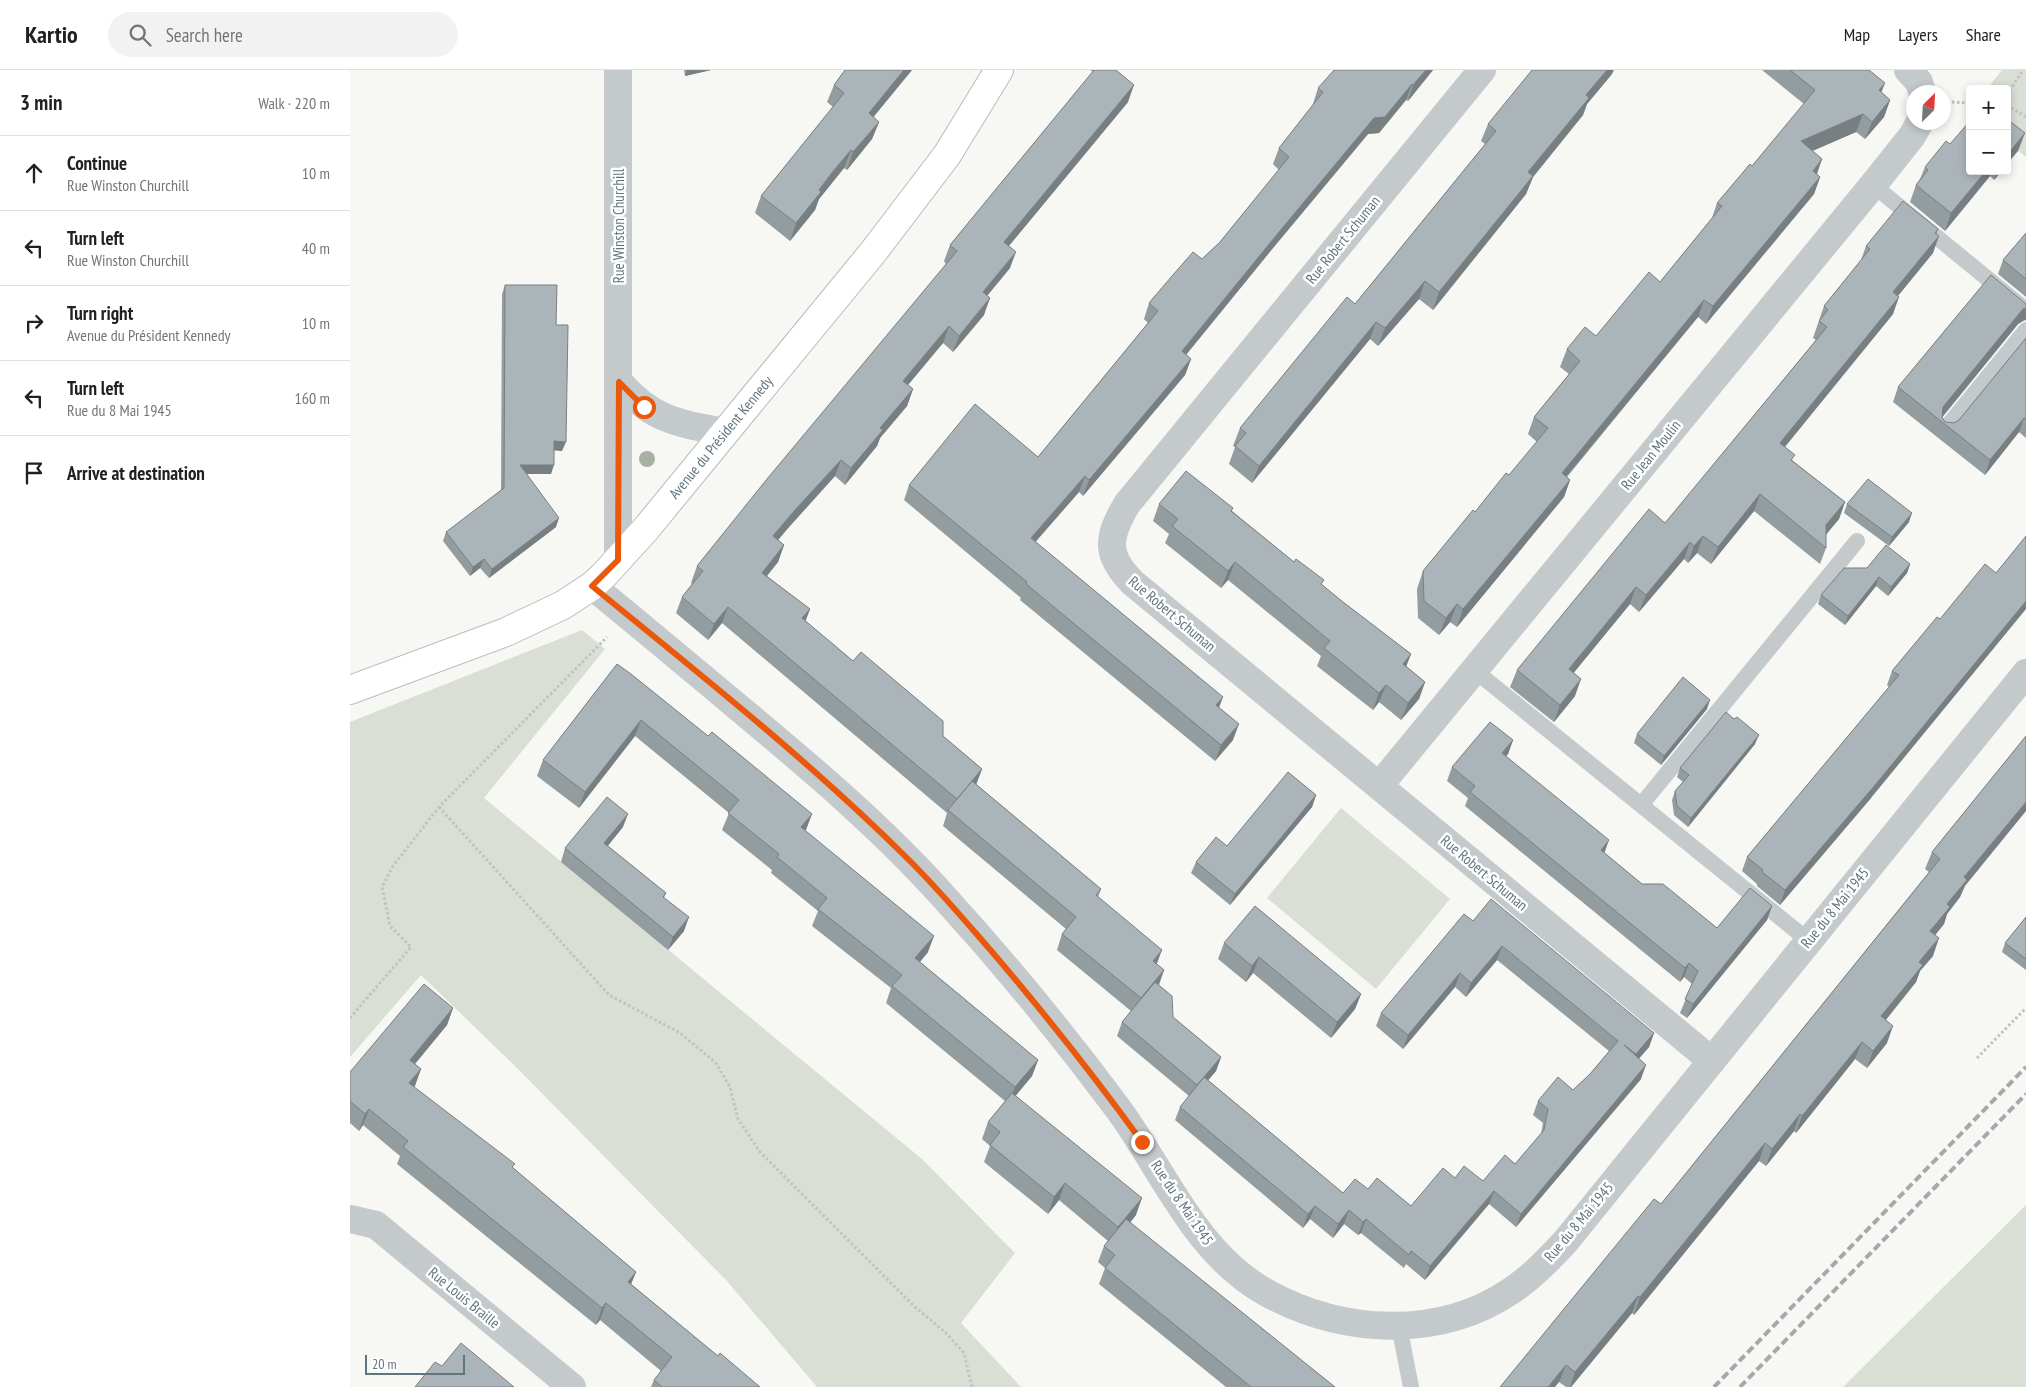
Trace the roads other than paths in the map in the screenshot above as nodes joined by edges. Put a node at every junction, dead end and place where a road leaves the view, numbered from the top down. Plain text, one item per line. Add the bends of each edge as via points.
1 (618, 70) edge
2 (1000, 70) edge
3 (1482, 70) edge
4 (1908, 70) edge
5 (1920, 85) edge
6 (1915, 130) edge
7 (1873, 186) junction
8 (2026, 310) edge
9 (2026, 330) edge
10 (619, 382) junction
11 (1946, 428) edge
12 (725, 432) junction
13 (1857, 541) dead end
14 (618, 560) junction
15 (592, 586) junction
16 (1474, 670) junction
17 (2026, 673) edge
18 (350, 690) edge
19 (1379, 786) junction
20 (1641, 805) junction
21 (1809, 941) junction
22 (1712, 1060) junction
23 (350, 1219) edge
24 (1399, 1326) junction
25 (572, 1387) edge
26 (1411, 1387) edge

1 - 10 street, Rue Winston Churchill
2 - 12 street, Avenue du Président Kennedy via 928,181 874,252
3 - 19 street, Rue Robert Schuman via 1127,504 1118,519 1112,547 1114,561 1133,583
4 - 5 street
6 - 7 street, Rue Jean Moulin
7 - 8 lane
7 - 16 street, Rue Jean Moulin
9 - 11 lane
10 - 12 street via 644,407 662,417 680,424
10 - 14 street, Rue Winston Churchill
12 - 14 street, Avenue du Président Kennedy
13 - 20 lane
14 - 15 street, Avenue du Président Kennedy
15 - 18 street, Avenue du Président Kennedy via 563,605 506,632
15 - 24 street, Rue du 8 Mai 1945 via 854,806 943,896 1098,1081 1142,1142 1192,1224 1220,1258 1264,1292 1308,1312 1357,1324
16 - 19 street, Rue Jean Moulin
16 - 20 lane
17 - 21 street, Rue du 8 Mai 1945
19 - 22 street, Rue Robert Schuman
20 - 21 lane
21 - 22 street, Rue du 8 Mai 1945
22 - 24 street, Rue du 8 Mai 1945 via 1565,1242 1529,1278 1467,1314 1423,1325
23 - 25 street, Rue Louis Braille via 376,1225
24 - 26 lane

